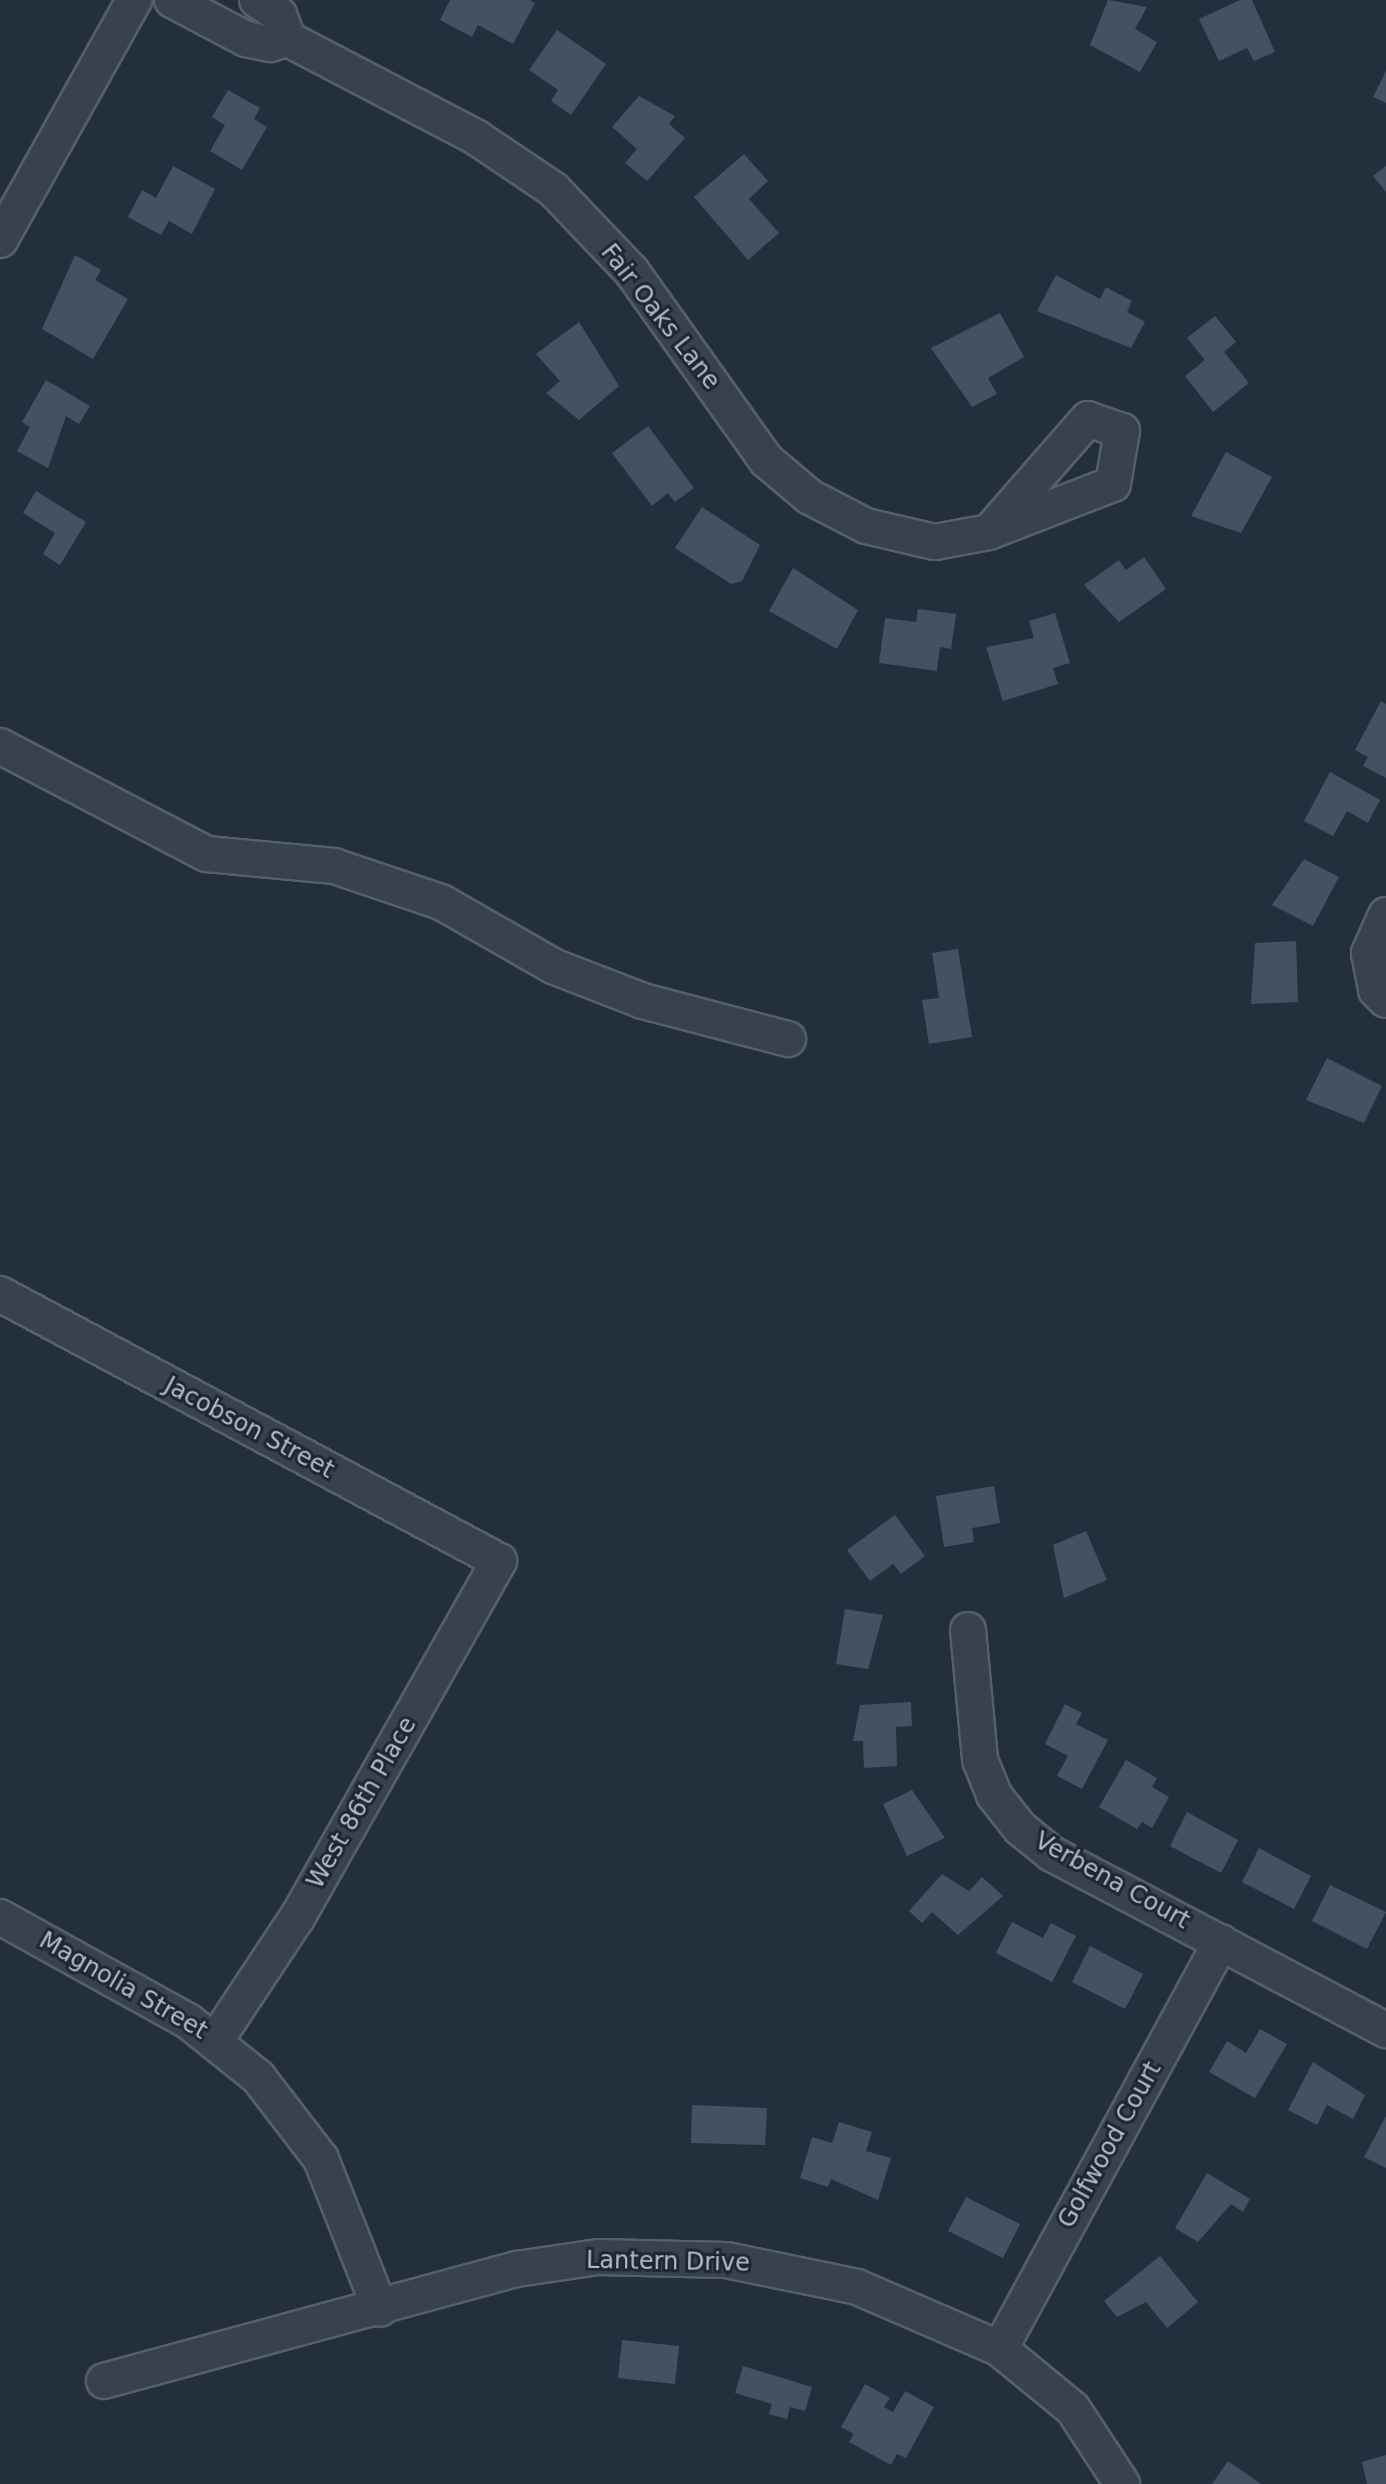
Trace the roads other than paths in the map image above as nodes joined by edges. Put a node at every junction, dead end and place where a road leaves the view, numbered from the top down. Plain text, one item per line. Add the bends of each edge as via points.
1 (134, 0) edge
2 (172, 0) edge
3 (257, 0) edge
4 (288, 39) junction
5 (0, 240) edge
6 (989, 532) dead end
7 (0, 746) edge
8 (1386, 915) edge
9 (1378, 986) edge
10 (788, 1039) dead end
11 (0, 1294) edge
12 (499, 1561) joint
13 (968, 1630) dead end
14 (0, 1917) edge
15 (1221, 1942) junction
16 (1386, 2030) edge
17 (216, 2040) junction
18 (380, 2309) junction
19 (1000, 2349) junction
20 (104, 2381) dead end
21 (1122, 2484) edge

1 - 5 street
2 - 4 street, Fair Oaks Lane via 246,39 270,44
3 - 4 street, Fair Oaks Lane via 279,15
4 - 6 street, Fair Oaks Lane via 477,138 553,189 632,272 766,460 810,497 866,526 935,542
7 - 10 street via 207,854 334,866 441,902 555,967 643,1001
8 - 9 street via 1369,953
11 - 12 street, Jacobson Street
12 - 17 street, West 86th Place via 298,1916
13 - 15 street, Verbena Court via 975,1742 1006,1812 1052,1854
14 - 17 street, Magnolia Street
15 - 16 street, Verbena Court
15 - 19 street, Golfwood Court
17 - 18 street, Magnolia Street via 284,2106 321,2159
18 - 19 street, Lantern Drive via 482,2276 553,2263 726,2260 857,2287
18 - 20 street, Lantern Drive
19 - 21 street, Lantern Drive via 1055,2389

